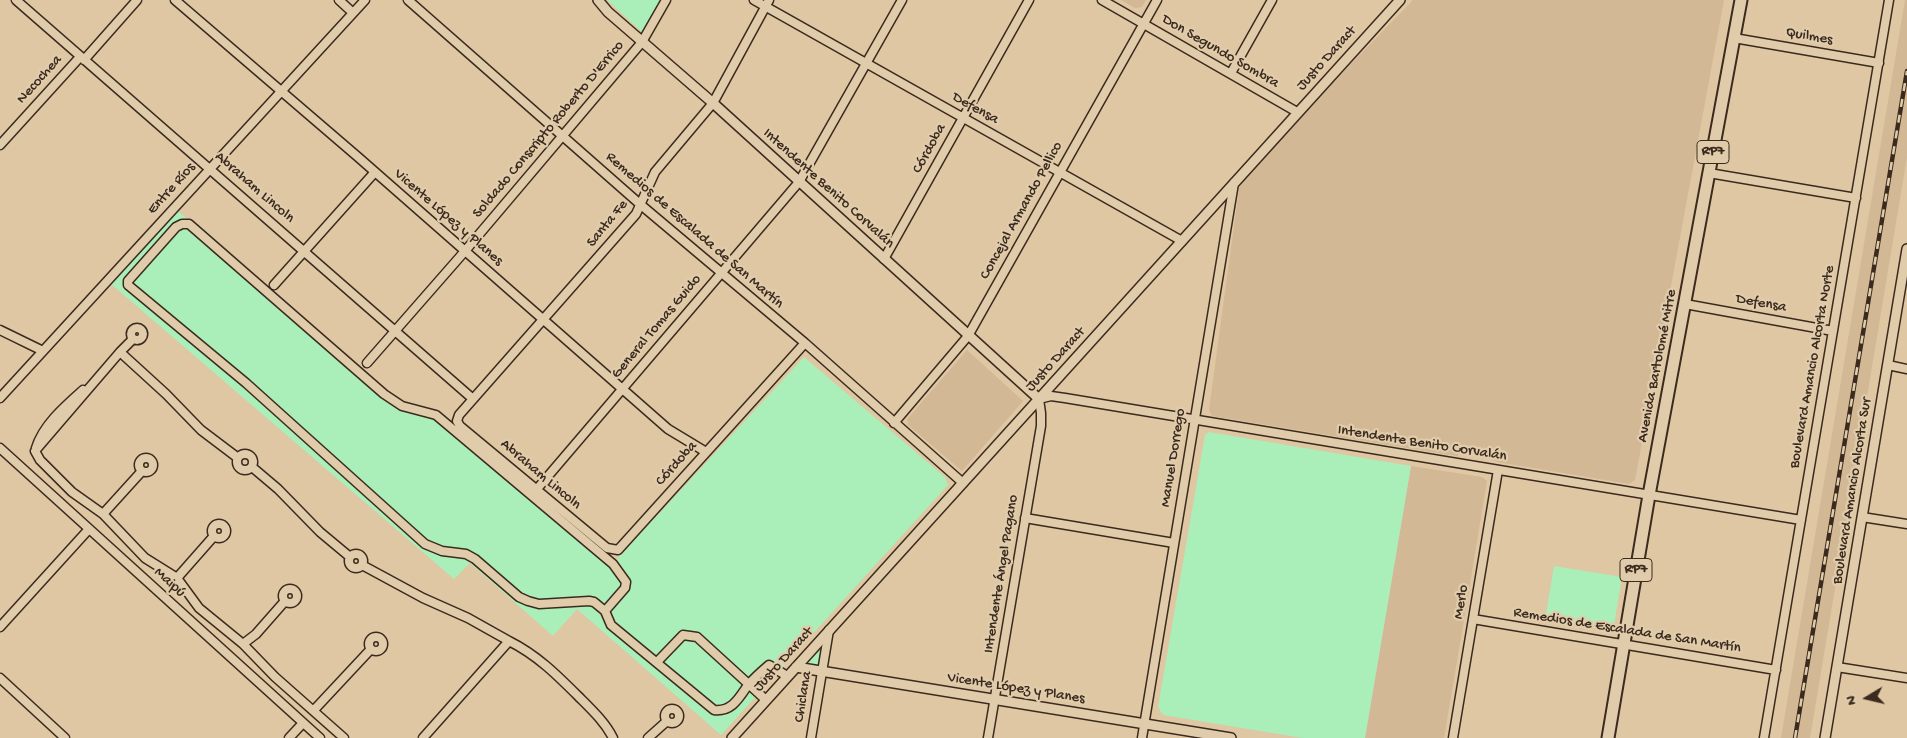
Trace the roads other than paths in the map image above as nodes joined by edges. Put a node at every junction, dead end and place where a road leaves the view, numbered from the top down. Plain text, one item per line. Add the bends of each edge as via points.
1 (16, 0) edge
2 (137, 0) edge
3 (174, 0) edge
4 (339, 0) edge
5 (365, 0) edge
6 (408, 0) edge
7 (598, 0) edge
8 (666, 0) edge
9 (754, 0) edge
10 (902, 0) edge
11 (1029, 0) edge
12 (1102, 0) edge
13 (1156, 0) edge
14 (1272, 0) edge
15 (1400, 0) edge
16 (1741, 0) edge
17 (1889, 0) edge
18 (768, 3) edge
19 (352, 12) junction
20 (1143, 23) junction
21 (1734, 38) junction
22 (642, 42) junction
23 (82, 59) junction
24 (866, 63) junction
25 (1878, 63) junction
26 (1231, 73) junction
27 (280, 90) junction
28 (713, 103) junction
29 (1297, 112) junction
30 (963, 118) junction
31 (563, 136) junction
32 (0, 145) edge
33 (210, 168) junction
34 (375, 172) junction
35 (1060, 172) junction
36 (1709, 173) junction
37 (799, 182) junction
38 (1234, 183) junction
39 (1856, 198) junction
40 (641, 205) junction
41 (1182, 241) junction
42 (1907, 249) edge
43 (304, 250) junction
44 (465, 251) junction
45 (884, 259) junction
46 (721, 273) junction
47 (274, 285) dead end
48 (1685, 304) junction
49 (544, 320) junction
50 (0, 330) edge
51 (396, 330) junction
52 (1833, 331) junction
53 (968, 336) junction
54 (133, 338) dead end
55 (805, 344) junction
56 (43, 351) junction
57 (120, 352) junction
58 (367, 363) dead end
59 (1888, 365) junction
60 (1907, 368) edge
61 (622, 389) junction
62 (0, 398) edge
63 (473, 398) junction
64 (1039, 399) junction
65 (1194, 420) junction
66 (457, 421) joint
67 (894, 423) junction
68 (0, 448) edge
69 (706, 452) junction
70 (142, 470) dead end
71 (1498, 470) junction
72 (963, 483) junction
73 (537, 489) junction
74 (1649, 495) junction
75 (103, 514) junction
76 (1862, 517) junction
77 (1025, 518) junction
78 (1801, 520) junction
79 (1907, 524) edge
80 (89, 529) junction
81 (214, 536) dead end
82 (1174, 543) junction
83 (607, 548) joint
84 (177, 578) junction
85 (285, 601) dead end
86 (605, 611) junction
87 (1473, 619) junction
88 (0, 627) edge
89 (829, 630) junction
90 (509, 641) junction
91 (244, 644) junction
92 (1623, 644) junction
93 (371, 649) dead end
94 (657, 662) junction
95 (796, 667) junction
96 (1837, 667) junction
97 (1776, 670) junction
98 (822, 671) junction
99 (788, 676) junction
100 (0, 678) edge
101 (1907, 678) edge
102 (749, 684) junction
103 (995, 699) junction
104 (766, 700) junction
105 (314, 710) junction
106 (667, 721) dead end
107 (303, 722) junction
108 (1145, 724) junction
109 (65, 738) edge
110 (289, 738) edge
111 (320, 738) edge
112 (344, 738) edge
113 (423, 738) edge
114 (613, 738) edge
115 (648, 738) edge
116 (732, 738) edge
117 (812, 738) edge
118 (988, 738) edge
119 (1142, 738) edge
120 (1231, 738) edge
121 (1453, 738) edge
122 (1608, 738) edge
123 (1764, 738) edge
124 (1825, 738) edge

1 - 23 street, Abraham Lincoln
2 - 23 street, Necochea
3 - 27 street, Vicente López y Planes
4 - 19 street
5 - 19 street, Entre Ríos
6 - 31 street, Remedios de Escalada de San Martín
7 - 22 street, Intendente Benito Corvalán
8 - 22 street, Soldado Conscripto Roberto D'Errico
9 - 18 street, Defensa
10 - 24 street, General Tomas Guido
11 - 30 street, Córdoba
12 - 20 street, Don Segundo Sombra
13 - 20 street, Concejal Armando Pellico
14 - 26 street
15 - 29 street, Justo Daract
16 - 21 main road, Avenida Bartolomé Mitre / RP7
17 - 25 street, Boulevard Amancio Alcorta Norte
18 - 24 street, Defensa
18 - 28 street, Santa Fe
19 - 27 street, Entre Ríos
20 - 26 street, Don Segundo Sombra
20 - 35 street, Concejal Armando Pellico
21 - 25 street, Quilmes
21 - 36 main road, Avenida Bartolomé Mitre / RP7
22 - 28 street, Intendente Benito Corvalán
22 - 31 street, Soldado Conscripto Roberto D'Errico
23 - 32 street, Necochea
23 - 33 street, Abraham Lincoln
24 - 30 street, Defensa
24 - 37 street, General Tomas Guido
25 - 39 street, Boulevard Amancio Alcorta Norte
26 - 29 street, Don Segundo Sombra
27 - 33 street, Entre Ríos
27 - 34 street, Vicente López y Planes
28 - 37 street, Intendente Benito Corvalán
28 - 40 street, Santa Fe via 655,172
29 - 38 street, Justo Daract
30 - 35 street, Defensa
30 - 45 street, Córdoba
31 - 40 street, Remedios de Escalada de San Martín
31 - 44 street, Soldado Conscripto Roberto D'Errico
33 - 43 street, Abraham Lincoln
33 - 56 street, Entre Ríos
34 - 43 street
34 - 44 street, Vicente López y Planes
35 - 41 street, Defensa
35 - 53 street, Concejal Armando Pellico
36 - 39 street
36 - 48 main road, Avenida Bartolomé Mitre / RP7
37 - 45 street, Intendente Benito Corvalán
37 - 46 street, General Tomas Guido
38 - 41 street, Justo Daract
38 - 65 street, Manuel Dorrego
39 - 52 street, Boulevard Amancio Alcorta Norte
40 - 46 street, Remedios de Escalada de San Martín
40 - 49 street, Santa Fe
41 - 64 street, Justo Daract
42 - 59 street, Boulevard Amancio Alcorta Sur
43 - 47 street
43 - 51 street, Abraham Lincoln
44 - 49 street, Vicente López y Planes
44 - 51 street, Soldado Conscripto Roberto D'Errico
45 - 53 street, Intendente Benito Corvalán
46 - 55 street, Remedios de Escalada de San Martín
46 - 61 street, General Tomas Guido
48 - 52 street, Defensa
48 - 74 main road, Avenida Bartolomé Mitre / RP7
49 - 61 street, Vicente López y Planes
49 - 63 street, Santa Fe
50 - 56 street
51 - 58 street, Soldado Conscripto Roberto D'Errico
51 - 63 street, Abraham Lincoln
52 - 78 street, Boulevard Amancio Alcorta Norte
53 - 64 street, Intendente Benito Corvalán
53 - 67 street, Concejal Armando Pellico
54 - 57 street
55 - 67 street, Remedios de Escalada de San Martín
55 - 69 street, Córdoba
56 - 62 street, Entre Ríos
57 - 75 street via 51,423 39,437 35,451 72,492
57 - 90 street via 201,430 238,458 240,468 252,467 350,557 360,555 362,565
59 - 60 street
59 - 76 street, Boulevard Amancio Alcorta Sur
61 - 69 street, Vicente López y Planes via 668,429
61 - 73 street, General Tomas Guido
63 - 66 street, Santa Fe via 458,415
64 - 65 street, Intendente Benito Corvalán via 1051,396
64 - 72 street, Justo Daract
64 - 77 street, Intendente Ángel Pagano via 1041,413
65 - 71 street, Intendente Benito Corvalán
65 - 82 street, Manuel Dorrego
66 - 73 street, Abraham Lincoln
67 - 72 street, Remedios de Escalada de San Martín
68 - 80 street, Maipú
69 - 83 street, Córdoba via 618,550
70 - 75 street
71 - 74 street, Intendente Benito Corvalán
71 - 87 street, Merlo
72 - 89 street, Justo Daract
73 - 83 street, Abraham Lincoln
74 - 78 street, Intendente Benito Corvalán
74 - 92 main road, Avenida Bartolomé Mitre / RP7
75 - 84 street via 145,558
76 - 79 street
76 - 96 street, Boulevard Amancio Alcorta Sur
77 - 82 street
77 - 103 street, Intendente Ángel Pagano
78 - 97 street, Boulevard Amancio Alcorta Norte
80 - 88 street
80 - 107 street, Maipú
81 - 84 street
82 - 108 street, Manuel Dorrego
84 - 91 street via 199,608
85 - 91 street
86 - 86 street via 589,601 539,604 528,601 519,597 476,559 425,544 246,383 128,285 128,281 176,228 188,224 384,394 402,406 436,415 613,564 626,582 625,588
86 - 94 street via 611,625
87 - 92 street, Remedios de Escalada de San Martín
87 - 121 street, Merlo
89 - 95 street, Justo Daract
89 - 98 street, Chiclana
90 - 113 street
90 - 114 street via 545,663 594,712
91 - 105 street via 275,677
92 - 97 street, Remedios de Escalada de San Martín
92 - 122 main road, Avenida Bartolomé Mitre / RP7
93 - 105 street
94 - 102 street via 714,710 726,709 738,701
94 - 102 street via 683,635 689,635 697,637
95 - 98 street, Vicente López y Planes
95 - 99 street, Justo Daract
96 - 101 street
96 - 124 street, Boulevard Amancio Alcorta Sur
97 - 123 street, Boulevard Amancio Alcorta Norte
98 - 103 street, Vicente López y Planes
98 - 117 street, Chiclana
99 - 102 street via 769,665
99 - 104 street, Justo Daract
100 - 109 street
102 - 104 street
103 - 108 street, Vicente López y Planes
103 - 118 street, Intendente Ángel Pagano
104 - 116 street, Justo Daract
105 - 112 street
106 - 115 street
107 - 110 street
107 - 111 street, Maipú
108 - 119 street, Manuel Dorrego
108 - 120 street, Vicente López y Planes

